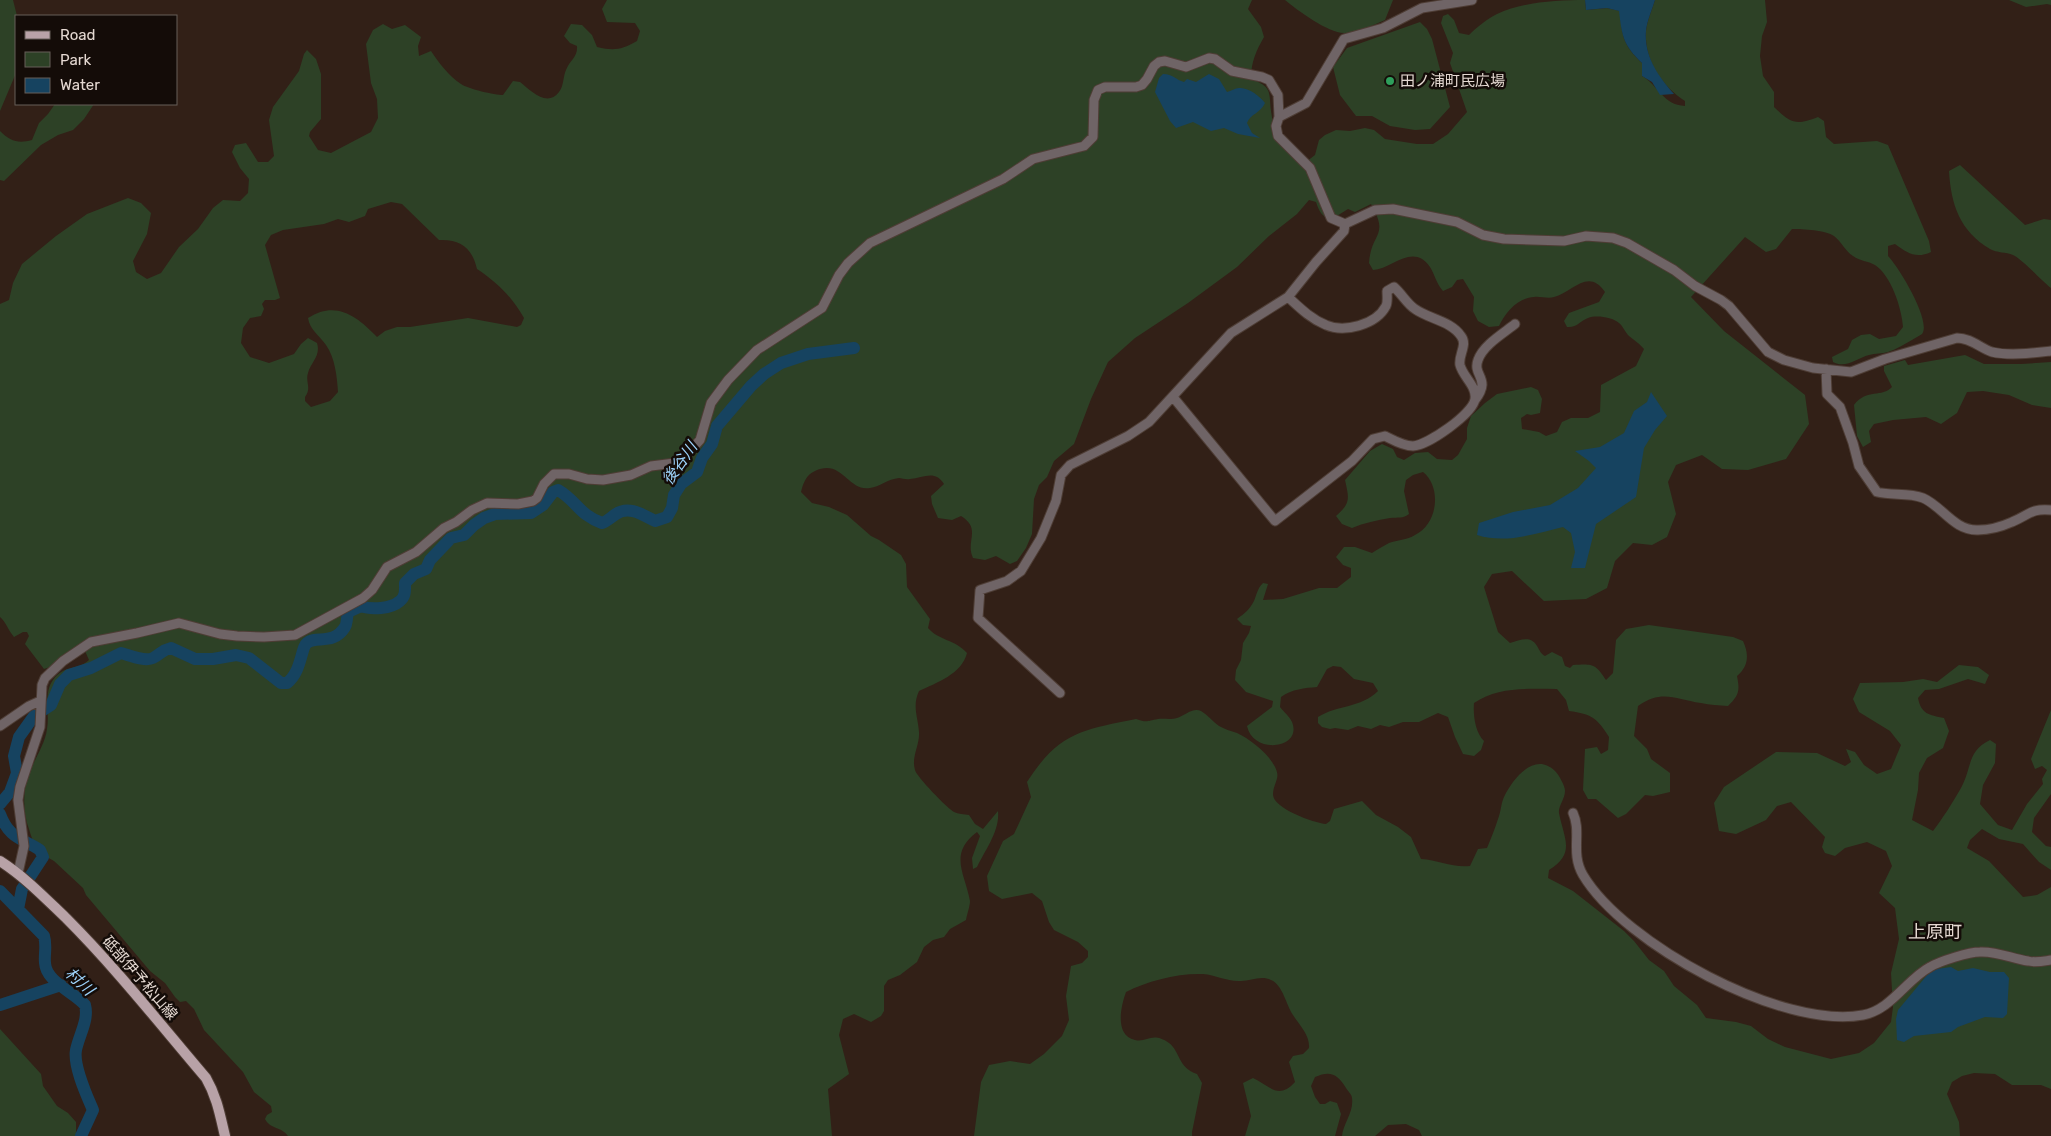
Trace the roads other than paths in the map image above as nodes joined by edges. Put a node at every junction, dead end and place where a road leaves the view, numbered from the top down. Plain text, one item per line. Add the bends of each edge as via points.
1 (1472, 0) edge
2 (1279, 118) junction
3 (1345, 224) junction
4 (1288, 297) junction
5 (1515, 324) dead end
6 (2051, 352) edge
7 (1826, 369) junction
8 (1173, 397) junction
9 (1475, 400) junction
10 (2051, 510) edge
11 (1060, 693) dead end
12 (40, 701) junction
13 (0, 726) edge
14 (1572, 813) dead end
15 (0, 861) edge
16 (18, 873) junction
17 (2051, 960) edge
18 (225, 1136) edge

1 - 2 street via 1422,8 1383,28 1344,39 1306,103
2 - 3 street via 1276,126 1278,136 1310,168 1331,218
2 - 12 street via 1278,95 1268,80 1232,71 1209,58 1186,67 1160,62 1142,85 1098,90 1094,100 1093,137 1084,146 1034,159 1003,179 880,237 861,250 839,276 822,308 758,350 728,380 711,403 700,440 682,460 602,480 554,474 533,501 480,506 444,528 416,552 386,567 363,598 295,635 237,636 178,623 91,642 44,678
3 - 4 street via 1344,230
3 - 7 street via 1375,210 1393,209 1456,222 1483,235 1504,239 1613,238 1651,256 1721,300 1768,352 1800,366
4 - 8 street via 1231,334
4 - 9 street via 1311,318 1327,326 1351,327 1372,319 1382,311 1386,306 1387,291 1394,288 1416,310 1461,335 1464,341 1460,364 1474,390
5 - 9 street via 1480,357 1477,366 1483,388
6 - 7 street via 2000,353 1956,338 1851,372
7 - 10 street via 1827,394 1840,407 1859,466 1877,492 1922,498 1949,518 1977,530 2013,522 2030,511
8 - 9 street via 1275,521 1352,461 1373,439 1384,436 1406,446 1430,441 1453,424
8 - 11 street via 1139,430 1070,465 1061,475 1056,501 1041,538 1022,571 1007,581 980,590 978,618
12 - 13 street
12 - 16 street via 40,727 18,800 24,846
14 - 17 street via 1576,820 1576,860 1592,889 1618,916 1684,964 1769,1002 1807,1013 1865,1015 1879,1009 1930,967 1960,957 1980,952 2031,962
15 - 16 main road, 砥部伊予松山線
16 - 18 main road, 砥部伊予松山線 via 96,949 206,1078 216,1098

